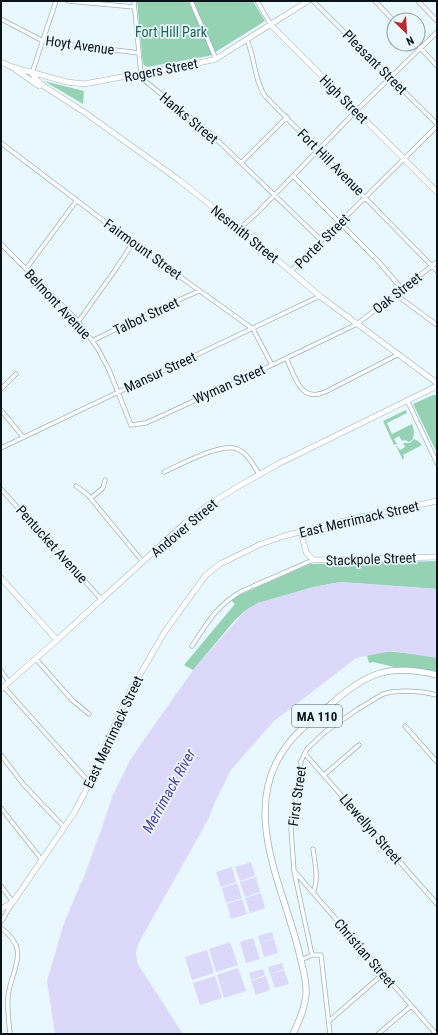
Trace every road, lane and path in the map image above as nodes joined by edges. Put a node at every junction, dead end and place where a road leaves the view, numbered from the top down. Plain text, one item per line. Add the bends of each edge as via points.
1 (56, 1) edge
2 (68, 1) edge
3 (134, 1) edge
4 (191, 1) edge
5 (257, 1) edge
6 (308, 1) edge
7 (313, 1) edge
8 (375, 1) edge
9 (418, 1) edge
10 (134, 7) junction
11 (386, 13) edge
12 (1, 19) edge
13 (437, 21) edge
14 (271, 25) junction
15 (437, 32) edge
16 (247, 40) junction
17 (43, 41) junction
18 (426, 43) edge
19 (417, 52) edge
20 (425, 52) edge
21 (139, 54) junction
22 (216, 59) junction
23 (1, 62) edge
24 (437, 66) edge
25 (12, 67) junction
26 (32, 73) junction
27 (141, 74) junction
28 (391, 77) junction
29 (49, 90) junction
30 (356, 111) junction
31 (287, 117) junction
32 (437, 125) edge
33 (1, 143) edge
34 (318, 150) junction
35 (403, 159) junction
36 (241, 163) junction
37 (293, 176) junction
38 (437, 192) edge
39 (274, 195) junction
40 (365, 197) junction
41 (77, 200) junction
42 (340, 223) junction
43 (240, 228) junction
44 (321, 240) junction
45 (133, 243) junction
46 (1, 244) edge
47 (437, 262) edge
48 (431, 266) junction
49 (26, 269) junction
50 (291, 271) junction
51 (437, 271) edge
52 (402, 289) junction
53 (200, 291) junction
54 (395, 294) junction
55 (320, 296) junction
56 (78, 322) junction
57 (357, 324) junction
58 (437, 325) edge
59 (254, 329) junction
60 (92, 341) junction
61 (399, 354) junction
62 (286, 358) junction
63 (272, 365) junction
64 (16, 374) dead end
65 (437, 384) edge
66 (1, 389) edge
67 (118, 392) junction
68 (407, 400) junction
69 (1, 410) edge
70 (23, 437) junction
71 (1, 448) edge
72 (437, 462) edge
73 (164, 472) dead end
74 (259, 474) junction
75 (106, 480) dead end
76 (76, 486) dead end
77 (1, 489) edge
78 (91, 498) junction
79 (437, 501) edge
80 (301, 532) junction
81 (437, 557) edge
82 (313, 560) junction
83 (143, 562) junction
84 (1, 578) edge
85 (102, 600) junction
86 (57, 640) junction
87 (192, 646) dead end
88 (36, 659) junction
89 (1, 671) edge
90 (437, 675) edge
91 (9, 682) junction
92 (2, 688) edge
93 (437, 695) edge
94 (89, 714) dead end
95 (405, 726) dead end
96 (359, 745) dead end
97 (305, 754) junction
98 (1, 755) edge
99 (437, 762) edge
100 (324, 775) junction
101 (89, 782) junction
102 (1, 808) edge
103 (64, 828) junction
104 (313, 849) dead end
105 (42, 860) junction
106 (294, 871) junction
107 (1, 886) edge
108 (313, 894) junction
109 (13, 902) junction
110 (437, 904) edge
111 (1, 909) edge
112 (1, 922) edge
113 (1, 928) edge
114 (312, 955) junction
115 (301, 960) junction
116 (383, 974) junction
117 (411, 1006) junction
118 (329, 1021) junction
119 (10, 1034) edge
120 (293, 1034) edge
121 (330, 1034) edge
122 (378, 1034) edge
123 (436, 1034) edge

1 - 17 street
2 - 10 street
3 - 10 street
4 - 22 street
5 - 14 street, High Street
6 - 14 street, Rogers Street
7 - 28 street, Pleasant Street
8 - 11 street
9 - 13 street
10 - 21 street
12 - 17 street, Hoyt Avenue
14 - 16 street, Rogers Street
14 - 30 street, High Street
15 - 18 street
16 - 22 street, Rogers Street
16 - 31 street, Fort Hill Avenue via 262,91
17 - 21 street, Hoyt Avenue
17 - 26 street
19 - 28 street
20 - 24 street
21 - 27 street
22 - 27 street, Rogers Street
23 - 25 street, Rogers Street
25 - 26 street, Rogers Street
25 - 29 street, Nesmith Street
26 - 27 street, Rogers Street via 84,84
26 - 29 street, Nesmith Street
27 - 36 street, Hanks Street via 145,81 211,134
28 - 30 street
28 - 32 street, Pleasant Street
29 - 43 street, Nesmith Street via 134,148
30 - 34 street
30 - 35 street, High Street
31 - 34 street, Fort Hill Avenue
31 - 36 street
32 - 35 street, Porter Street
33 - 41 street, Fairmount Street
34 - 37 street
34 - 40 street, Fort Hill Avenue
35 - 38 street, High Street
35 - 40 street, Porter Street
36 - 39 street, Hanks Street
37 - 39 street
37 - 42 street
39 - 43 street
39 - 44 street, Hanks Street
40 - 42 street, Porter Street
40 - 48 street, Fort Hill Avenue
41 - 45 street, Fairmount Street
41 - 49 street
42 - 44 street, Porter Street
42 - 52 street
43 - 50 street, Nesmith Street
44 - 50 street, Porter Street
45 - 53 street, Fairmount Street
45 - 56 street
46 - 49 street, Belmont Avenue
47 - 48 street, Oak Street
48 - 51 street, Fort Hill Avenue
48 - 52 street, Oak Street
49 - 56 street, Belmont Avenue
50 - 55 street, Nesmith Street
52 - 54 street, Oak Street
53 - 59 street, Fairmount Street
53 - 60 street, Talbot Street
54 - 57 street, Oak Street
54 - 58 street
55 - 57 street, Nesmith Street
55 - 59 street, Mansur Street
56 - 60 street, Belmont Avenue
57 - 61 street, Nesmith Street
57 - 62 street, Wyman Street
59 - 63 street, Fairmount Street
59 - 67 street, Mansur Street
60 - 67 street, Belmont Avenue
61 - 62 street via 327,391 312,396 302,390
61 - 65 street, Nesmith Street
62 - 63 street, Wyman Street
63 - 67 street, Wyman Street via 146,423 131,425
64 - 66 street
65 - 68 street, Andover Street
67 - 70 street, Mansur Street
68 - 72 street
68 - 74 street, Andover Street
69 - 70 street
70 - 71 street, Mansur Street
73 - 74 street via 214,450 232,447 247,456
74 - 83 street, Andover Street via 200,511
75 - 78 street via 103,488
76 - 78 street
77 - 85 street, Pentucket Avenue
78 - 83 street
79 - 80 street, East Merrimack Street
80 - 82 street, Stackpole Street via 306,552
80 - 101 street, East Merrimack Street via 242,553 220,564 205,577 164,633 126,697
81 - 82 street, Stackpole Street
82 - 87 street via 232,597 221,606
83 - 85 street, Andover Street
84 - 86 street
85 - 86 street, Andover Street
86 - 88 street, Andover Street
88 - 91 street, Andover Street
88 - 94 street via 72,700
89 - 91 street
90 - 115 main road, MA 110 via 396,670 379,673 360,681 299,732 276,764 266,796 266,834
91 - 92 street, Andover Street
92 - 101 street
93 - 97 street, First Street via 406,691 383,694 361,706 325,732
95 - 99 street
96 - 100 street
97 - 100 street, Llewellyn Street
97 - 106 street, First Street via 301,761 291,829
98 - 103 street via 23,784
100 - 110 street, Llewellyn Street
101 - 103 street, East Merrimack Street
102 - 105 street
103 - 105 street, East Merrimack Street
104 - 108 street via 317,879
105 - 109 street, East Merrimack Street
106 - 108 street, Christian Street
106 - 114 street, First Street
107 - 109 street
108 - 116 street, Christian Street
109 - 111 street, East Merrimack Street
109 - 112 street
113 - 119 street via 13,939 18,949 18,960 8,997
114 - 115 street
114 - 118 street via 321,955
115 - 120 main road, MA 110 via 306,994
116 - 117 street, Christian Street
116 - 118 street
117 - 122 street
117 - 123 street, Christian Street
118 - 121 street

